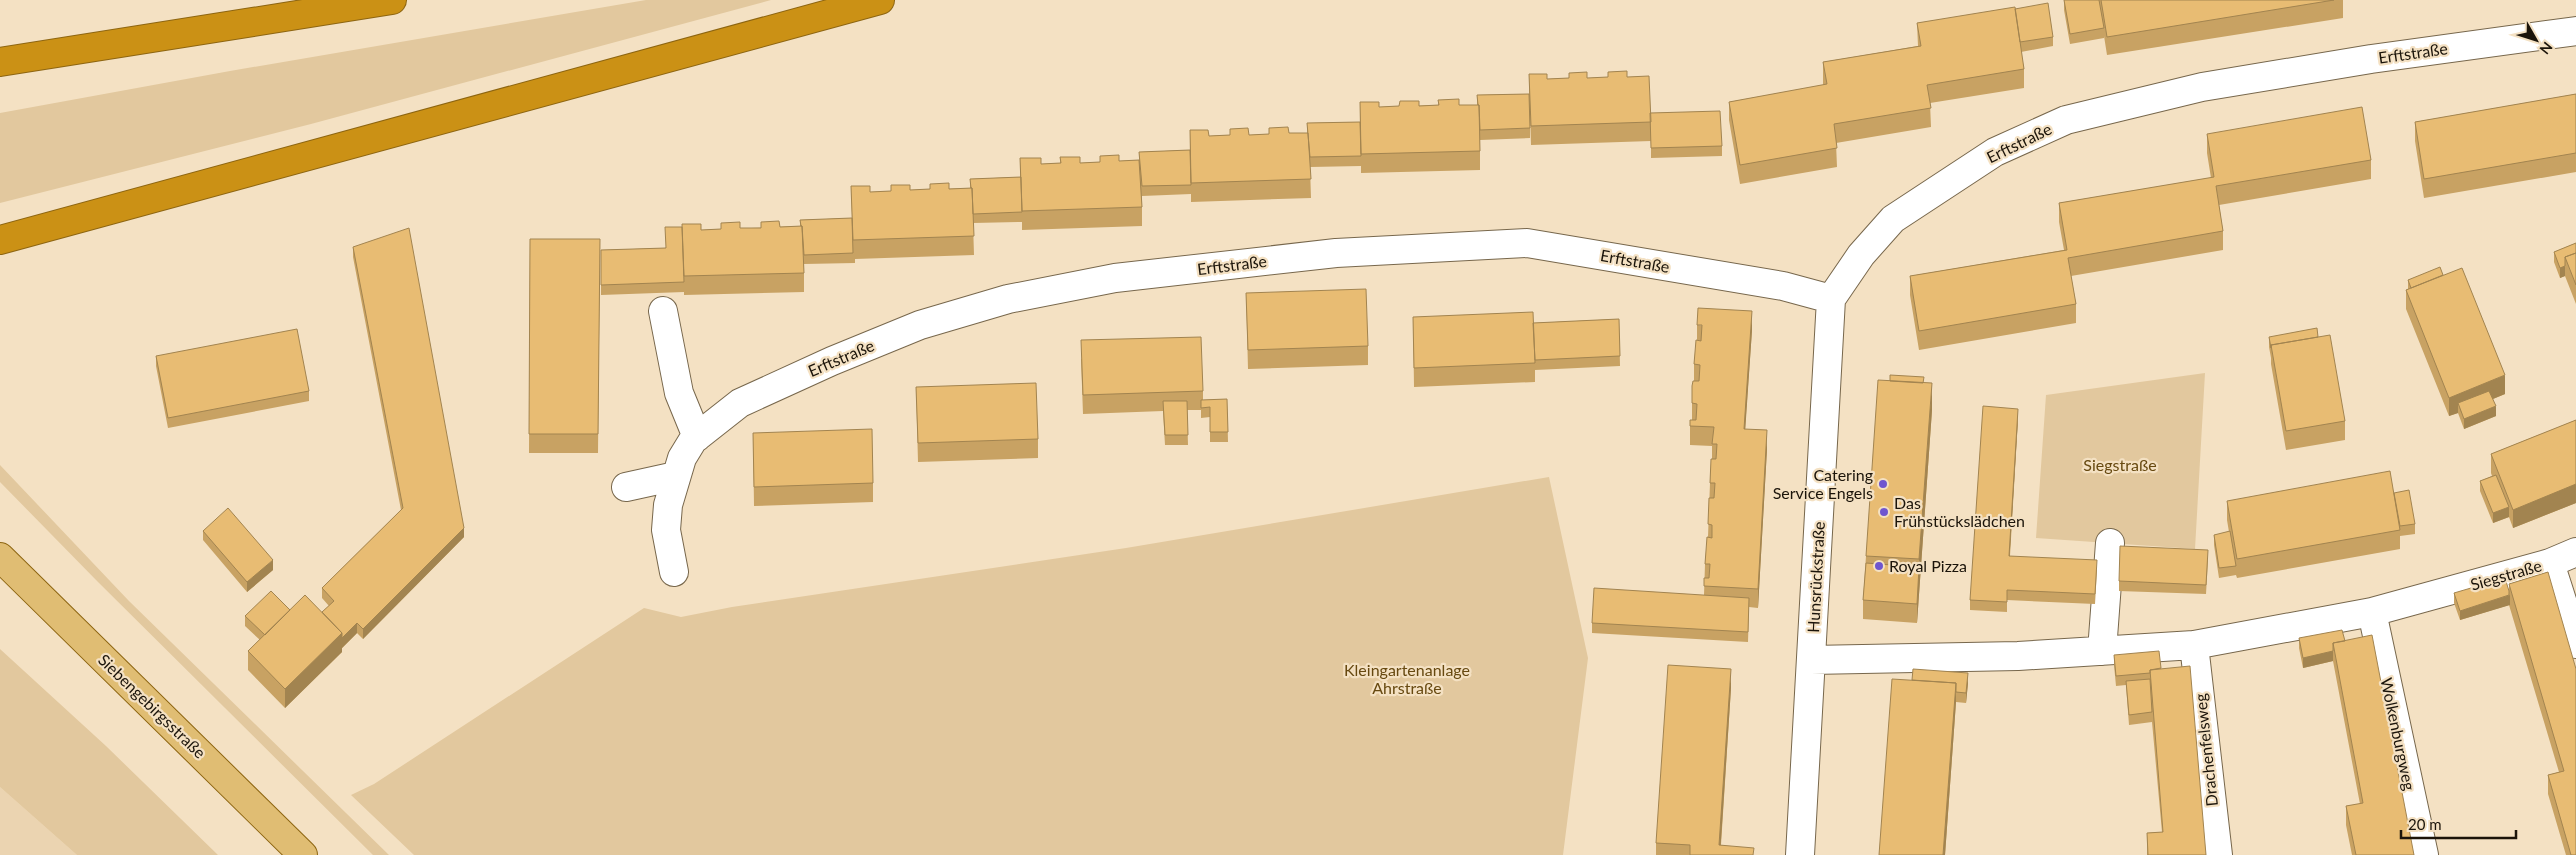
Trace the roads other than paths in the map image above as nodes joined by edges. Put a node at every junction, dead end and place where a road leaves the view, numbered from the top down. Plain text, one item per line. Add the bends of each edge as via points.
1 (392, 0) edge
2 (880, 0) edge
3 (2576, 31) edge
4 (0, 62) edge
5 (0, 240) edge
6 (1831, 299) junction
7 (664, 311) dead end
8 (697, 437) junction
9 (676, 476) junction
10 (626, 487) dead end
11 (2110, 543) dead end
12 (2576, 552) edge
13 (0, 557) edge
14 (2550, 563) junction
15 (674, 572) dead end
16 (2372, 612) junction
17 (2576, 644) edge
18 (2194, 645) junction
19 (2102, 651) junction
20 (1811, 660) junction
21 (304, 855) edge
22 (1800, 855) edge
23 (2218, 855) edge
24 (2424, 855) edge

1 - 4 highway
2 - 5 highway
3 - 6 street, Erftstraße via 2202,87 2066,120 1995,152 1892,219 1861,255
6 - 8 street, Erftstraße via 1783,286 1527,242 1336,253 1115,278 1008,299 920,325 740,403
6 - 20 street, Hunsrückstraße
7 - 8 street via 678,393
8 - 9 street, Erftstraße via 682,458
9 - 10 street
9 - 15 street, Erftstraße via 668,505 666,530
11 - 19 street
12 - 14 street, Siegstraße
13 - 21 main road, Siebengebirgsstraße
14 - 16 street, Siegstraße
14 - 17 street
16 - 18 street, Siegstraße
16 - 24 street, Wolkenburgweg
18 - 19 street, Siegstraße
18 - 23 street, Drachenfelsweg
19 - 20 street, Siegstraße
20 - 22 street, Hunsrückstraße

